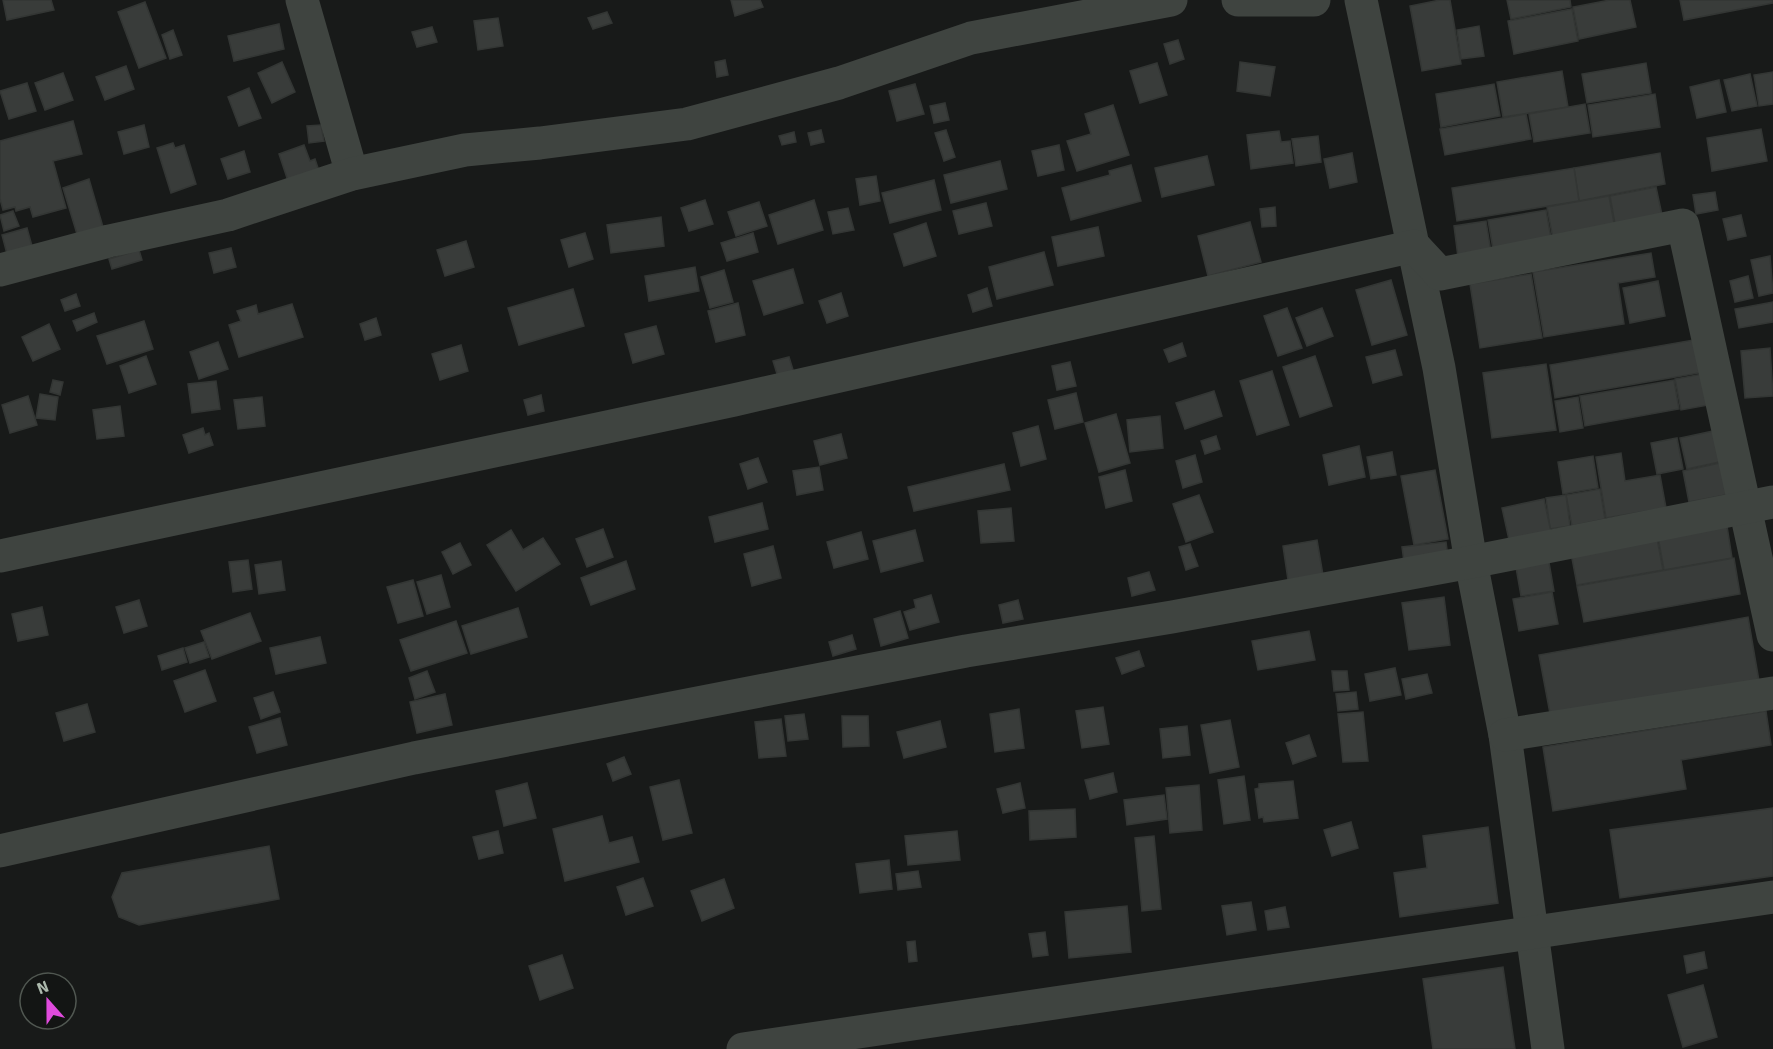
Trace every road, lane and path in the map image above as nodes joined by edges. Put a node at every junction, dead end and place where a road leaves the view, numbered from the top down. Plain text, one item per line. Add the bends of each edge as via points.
1 (302, 0) edge
2 (1171, 0) edge
3 (1238, 0) edge
4 (1314, 0) edge
5 (1361, 0) edge
6 (352, 174) junction
7 (1414, 246) junction
8 (0, 270) edge
9 (1758, 504) edge
10 (0, 556) edge
11 (1471, 562) junction
12 (1773, 634) edge
13 (1773, 693) edge
14 (1505, 735) junction
15 (0, 850) edge
16 (1773, 897) edge
17 (1533, 932) junction
18 (743, 1049) edge
19 (1548, 1049) edge

1 - 6 street
2 - 6 street via 971,38 838,82 687,124 465,150
3 - 4 street
5 - 7 street
6 - 8 street via 228,215
7 - 9 street via 1440,274 1683,225
7 - 10 street via 734,400
7 - 11 street
9 - 11 street
9 - 12 street
11 - 14 street
11 - 15 street via 966,651 437,753
13 - 14 street
14 - 17 street
16 - 17 street
17 - 18 street
17 - 19 street

